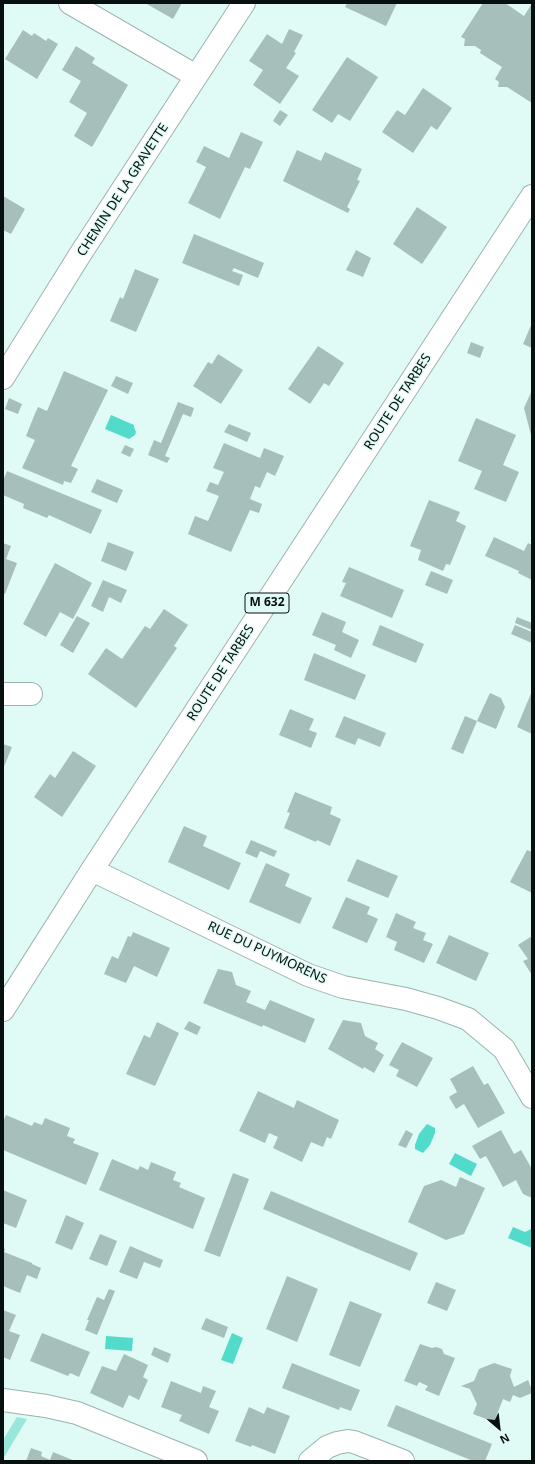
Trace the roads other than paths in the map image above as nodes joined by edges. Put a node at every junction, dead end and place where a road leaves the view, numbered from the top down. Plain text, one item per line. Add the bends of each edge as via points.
1 (70, 3) edge
2 (244, 3) edge
3 (196, 76) junction
4 (532, 196) edge
5 (3, 378) edge
6 (3, 694) edge
7 (31, 694) dead end
8 (92, 870) junction
9 (3, 1010) edge
10 (532, 1097) edge
11 (3, 1400) edge
12 (196, 1461) edge
13 (310, 1461) edge
14 (403, 1461) edge

1 - 3 street
2 - 3 street, CHEMIN DE LA GRAVETTE
3 - 5 street, CHEMIN DE LA GRAVETTE
4 - 8 street, ROUTE DE TARBES / M 632
6 - 7 street
8 - 9 street, ROUTE DE TARBES / M 632
8 - 10 street, RUE DU PUYMORENS via 308,975 343,987 406,999 468,1019 504,1049
11 - 12 street via 77,1413
13 - 14 street via 326,1447 348,1441

